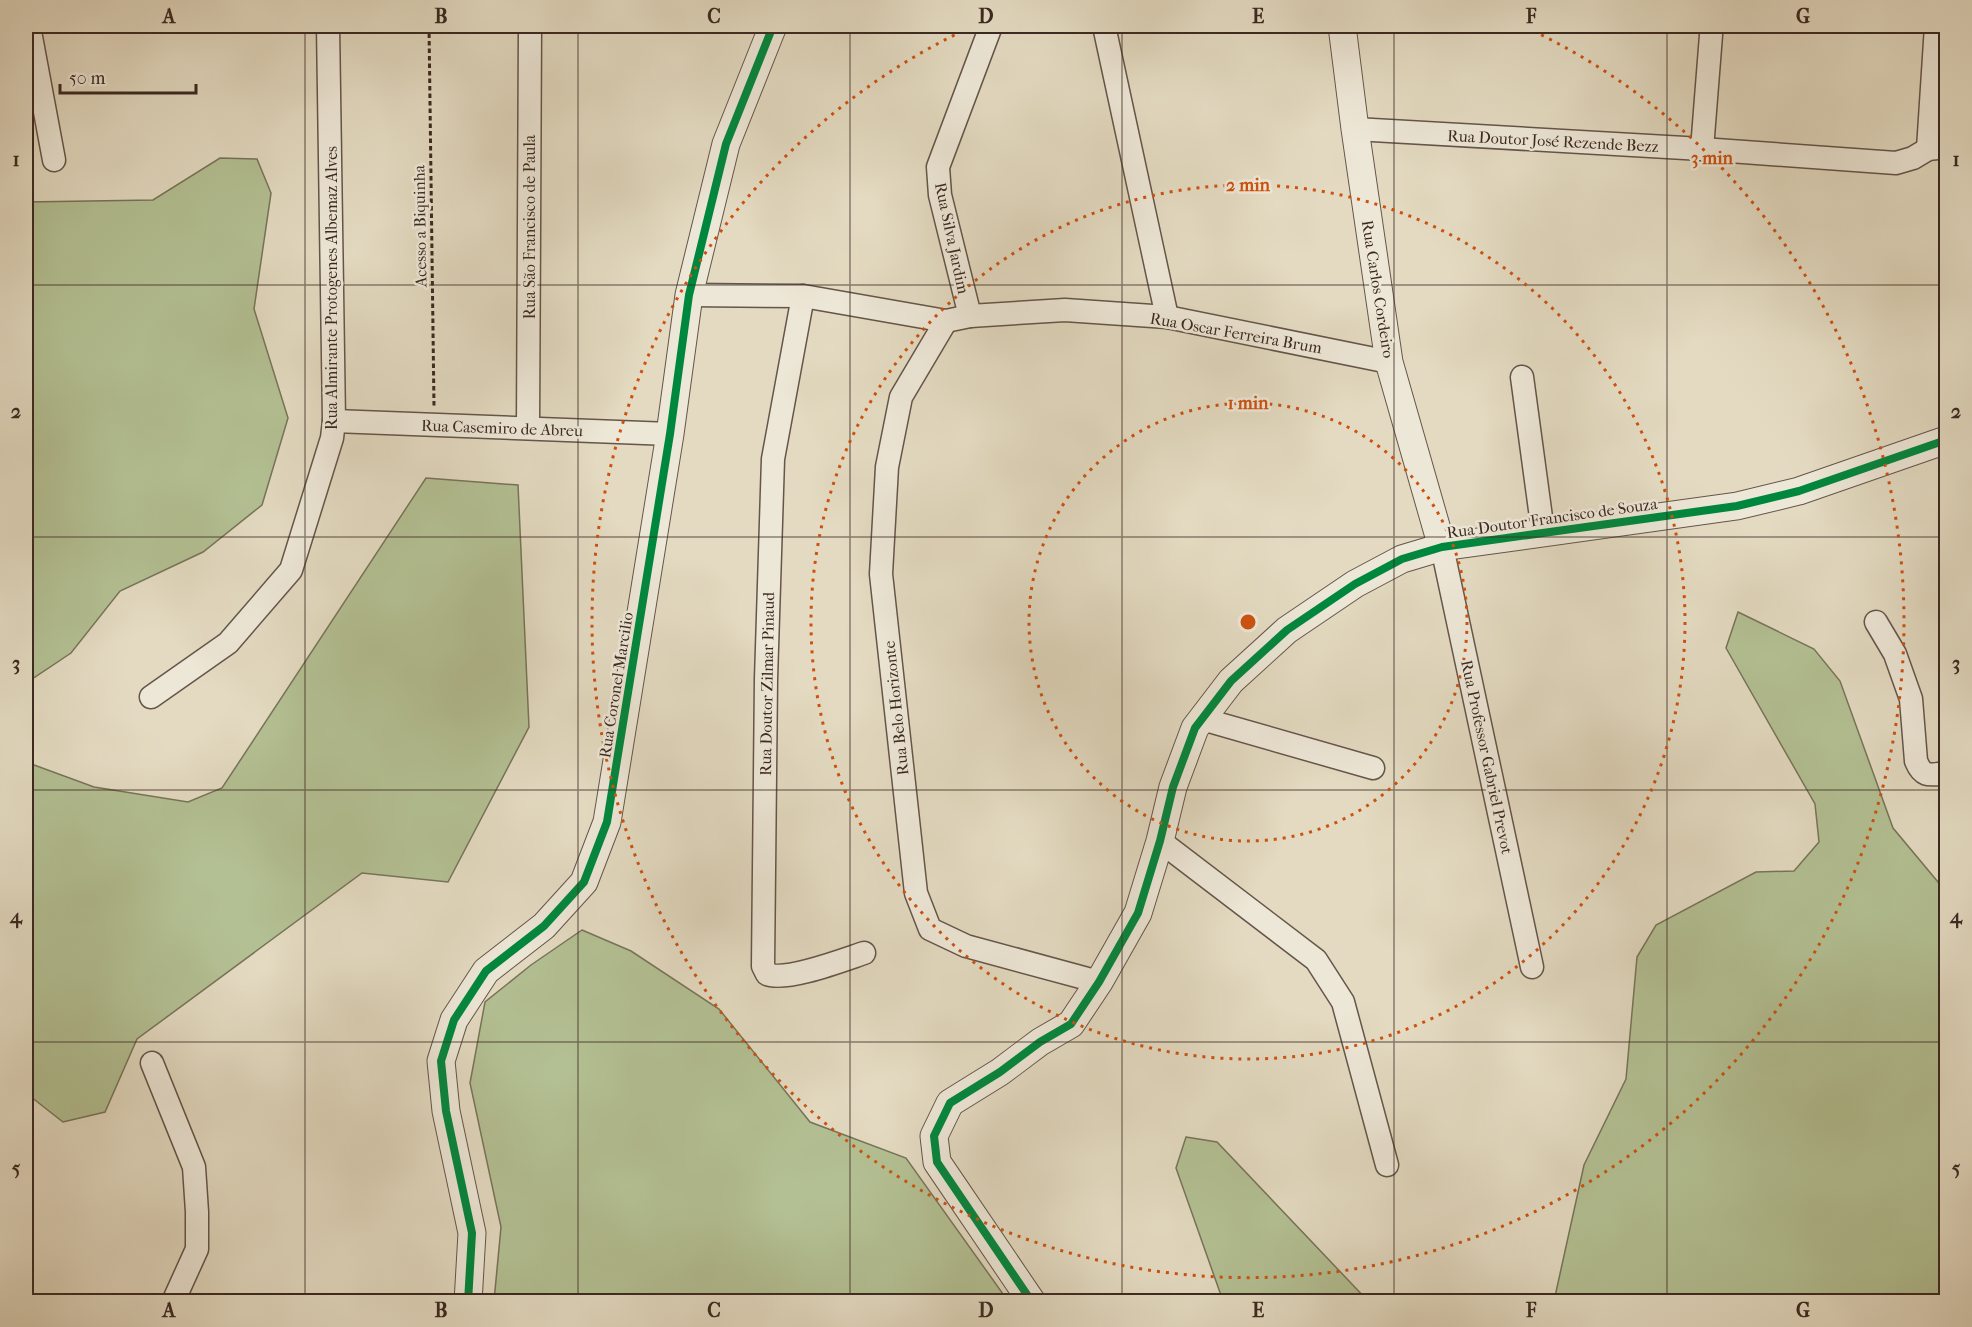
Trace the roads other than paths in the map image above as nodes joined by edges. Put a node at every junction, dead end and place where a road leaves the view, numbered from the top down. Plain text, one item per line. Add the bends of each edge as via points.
1 (29, 26) edge
2 (328, 26) edge
3 (530, 26) edge
4 (773, 26) edge
5 (991, 26) edge
6 (1104, 26) edge
7 (1342, 26) edge
8 (1936, 26) edge
9 (1710, 35) dead end
10 (1355, 129) junction
11 (1937, 148) edge
12 (1702, 149) junction
13 (54, 160) dead end
14 (689, 295) junction
15 (803, 296) junction
16 (970, 316) junction
17 (1167, 317) junction
18 (946, 321) junction
19 (1389, 362) junction
20 (1522, 376) dead end
21 (334, 421) junction
22 (528, 428) junction
23 (670, 434) junction
24 (1947, 440) edge
25 (1544, 532) junction
26 (1442, 547) junction
27 (1876, 622) dead end
28 (151, 697) dead end
29 (1202, 719) junction
30 (1373, 768) dead end
31 (1947, 773) edge
32 (1160, 842) junction
33 (864, 953) dead end
34 (1532, 967) dead end
35 (1099, 982) junction
36 (152, 1063) dead end
37 (1387, 1165) dead end
38 (173, 1302) edge
39 (468, 1302) edge
40 (1032, 1302) edge

1 - 13 street
2 - 21 street, Rua Almirante Protogenes Albemaz Alves
3 - 22 street, Rua São Francisco de Paula
4 - 14 street, Rua Coronel Marcilio via 726,144
5 - 16 street, Rua Silva Jardim via 938,167 940,195
6 - 17 street
7 - 10 street, Rua Carlos Cordeiro
8 - 11 street, Rua Doutor José Rezende Bezz
9 - 12 street
10 - 12 street, Rua Doutor José Rezende Bezz
10 - 19 street, Rua Carlos Cordeiro
11 - 12 street, Rua Doutor José Rezende Bezz via 1896,163
14 - 15 street, Rua Oscar Ferreira Brum
14 - 23 street, Rua Coronel Marcilio
15 - 18 street, Rua Oscar Ferreira Brum
15 - 33 street, Rua Doutor Zilmar Pinaud via 773,459 763,966 773,976
16 - 17 street, Rua Oscar Ferreira Brum via 1065,310
16 - 18 street, Rua Oscar Ferreira Brum
17 - 19 street, Rua Oscar Ferreira Brum
18 - 35 street, Rua Belo Horizonte via 901,397 887,466 881,574 916,893 930,929 966,946
19 - 26 street, Rua Carlos Cordeiro
20 - 25 street
21 - 22 street, Rua Casemiro de Abreu
21 - 28 street, Rua Almirante Protogenes Albemaz Alves via 291,570 228,643
22 - 23 street, Rua Casemiro de Abreu
23 - 39 street, Rua Coronel Marcilio via 607,822 584,882 544,926 486,971 454,1020 441,1061 446,1111 472,1233
24 - 25 street, Rua Doutor Francisco de Souza via 1799,491 1737,506
25 - 26 street, Rua Doutor Francisco de Souza
26 - 29 street, Rua Doutor Francisco de Souza via 1402,559 1355,584 1287,630 1231,681
26 - 34 street, Rua Professor Gabriel Prevot
27 - 31 street via 1895,654 1911,699 1920,771 1929,776
29 - 30 street
29 - 32 street, Rua Doutor Francisco de Souza via 1173,787
32 - 35 street, Rua Doutor Francisco de Souza via 1138,913
32 - 37 street via 1316,960 1343,1002
35 - 40 street, Rua Doutor Francisco de Souza via 1071,1024 950,1103 934,1136 937,1162
36 - 38 street via 194,1167 197,1249

